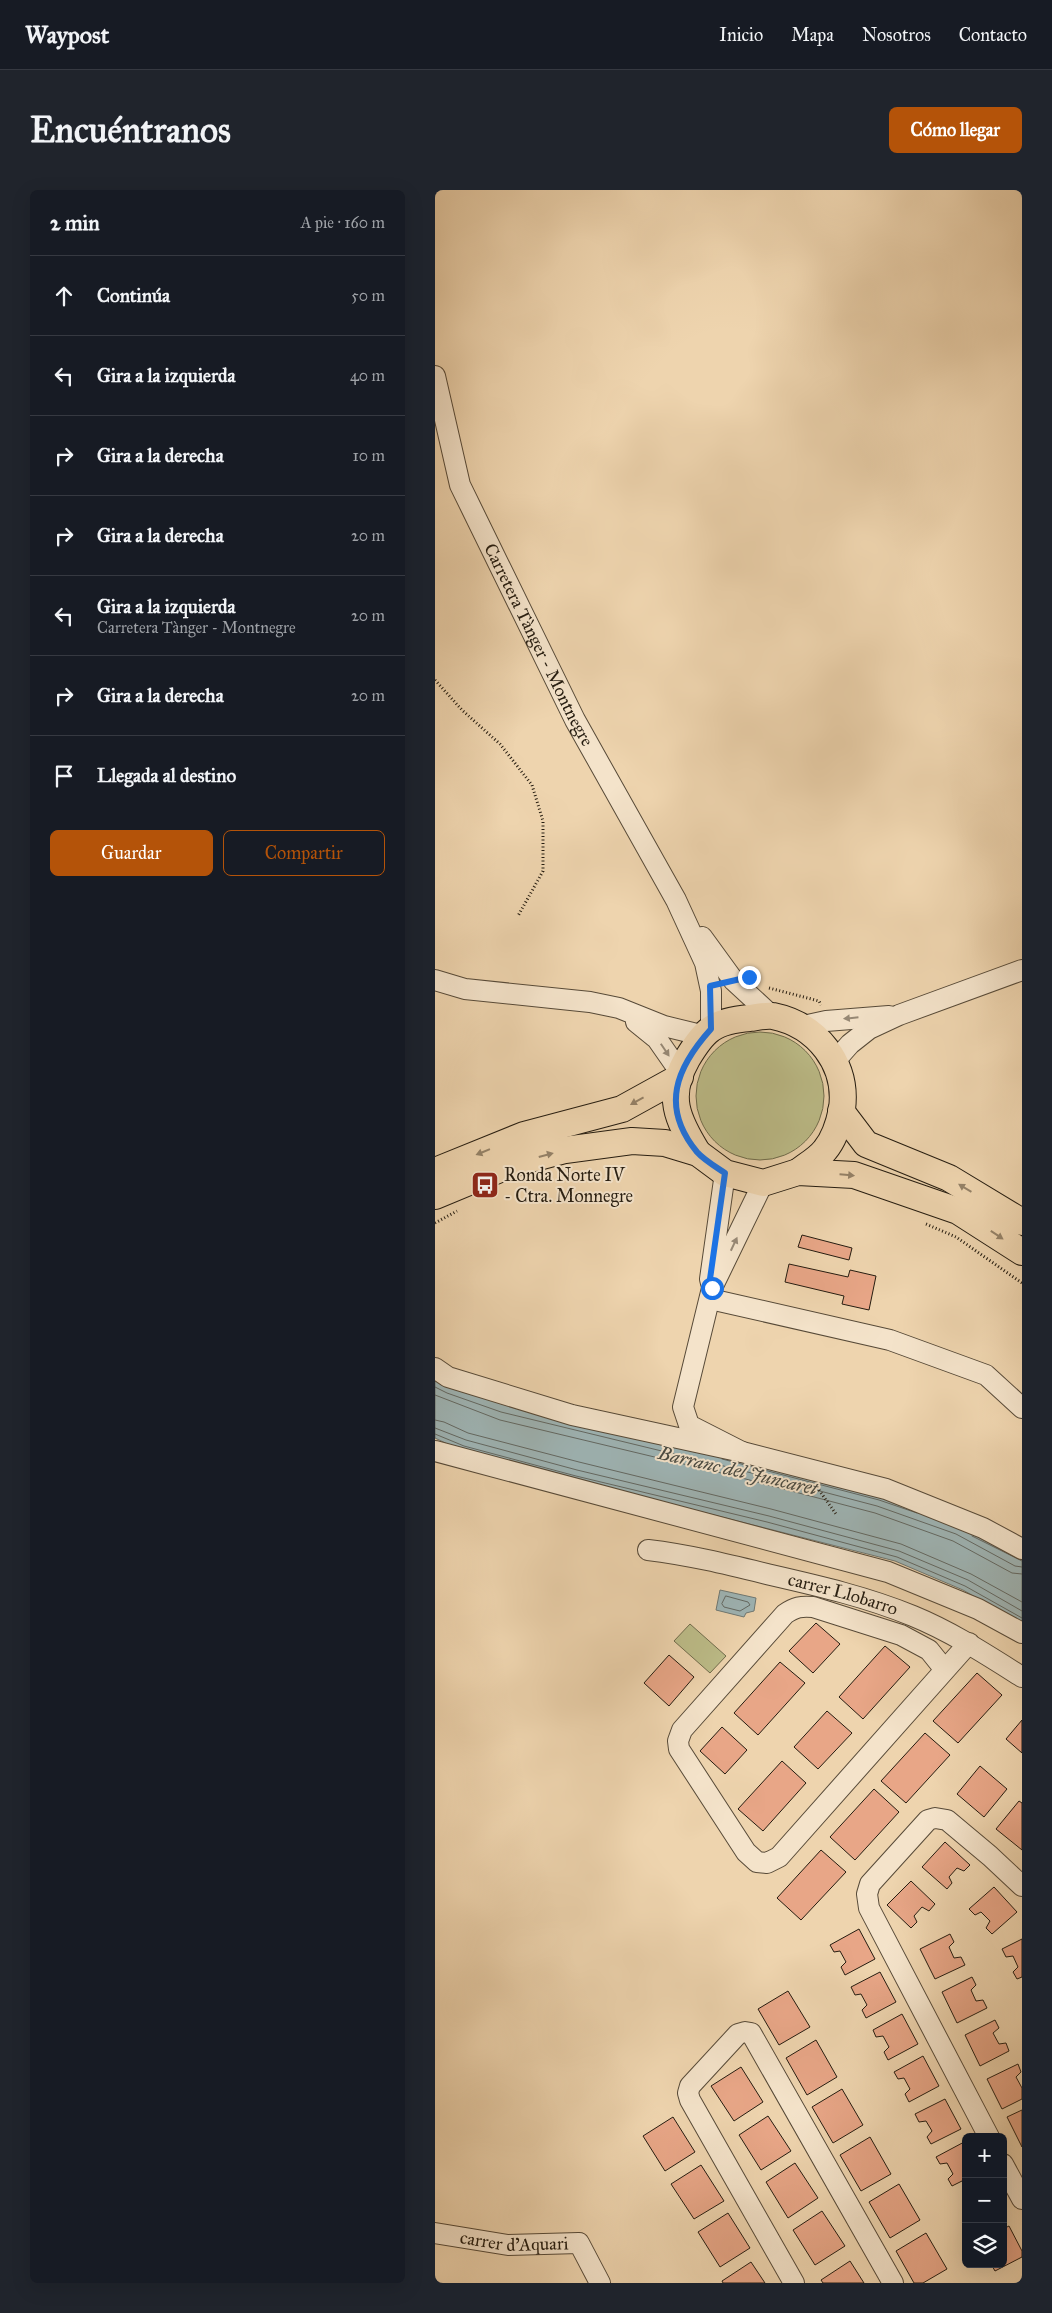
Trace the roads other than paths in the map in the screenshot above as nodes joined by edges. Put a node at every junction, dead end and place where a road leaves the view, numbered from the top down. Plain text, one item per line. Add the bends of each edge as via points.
1 (435, 376) edge
2 (676, 900) junction
3 (1022, 970) edge
4 (435, 980) edge
5 (619, 1008) junction
6 (899, 1015) junction
7 (772, 1016) junction
8 (803, 1026) junction
9 (708, 1033) junction
10 (834, 1062) junction
11 (680, 1075) junction
12 (841, 1111) junction
13 (698, 1153) junction
14 (435, 1171) edge
15 (799, 1172) junction
16 (725, 1173) junction
17 (763, 1183) junction
18 (435, 1196) edge
19 (1022, 1222) edge
20 (1022, 1252) edge
21 (711, 1294) junction
22 (435, 1368) edge
23 (1022, 1408) edge
24 (435, 1450) edge
25 (742, 1452) junction
26 (1022, 1549) edge
27 (648, 1550) dead end
28 (1022, 1633) edge
29 (969, 1643) junction
30 (945, 1670) junction
31 (1022, 1677) edge
32 (1022, 1886) edge
33 (987, 2133) edge
34 (1012, 2172) edge
35 (1022, 2199) edge
36 (435, 2233) edge
37 (600, 2283) edge
38 (794, 2283) edge
39 (893, 2283) edge

1 - 2 street, Carretera Tànger - Montnegre via 460,485 575,720
2 - 7 street, Carretera Tànger - Montnegre via 734,981
2 - 9 street, Carretera Tànger - Montnegre via 705,962 711,991
3 - 6 street
4 - 5 street via 465,989
5 - 9 street via 664,1026
5 -> 11 street via 657,1039
6 -> 8 street via 833,1020
6 - 10 street via 869,1029
7 - 8 main road
7 - 9 main road via 733,1020
8 - 10 main road via 825,1045
9 - 11 main road via 691,1051
10 - 12 main road via 839,1069 844,1094
11 - 13 main road via 674,1101 683,1129
11 -> 14 main road via 622,1109 525,1135
12 - 15 main road via 839,1126 825,1151
19 -> 12 main road via 949,1178 866,1144
13 - 16 main road
18 -> 13 main road via 512,1164 565,1150 632,1141 665,1143
15 - 17 main road
15 -> 20 main road via 854,1175 958,1211
16 - 17 main road
16 - 21 street via 710,1279
21 -> 17 street
21 - 23 street via 890,1340 985,1375
21 - 25 street via 683,1407 689,1425
22 - 25 street via 448,1377 572,1414
24 - 28 street via 888,1572 978,1609
25 - 26 street via 886,1489 983,1528
27 - 29 street, carrer Llobarro via 846,1593 912,1616
29 - 30 street
29 - 31 street, carrer Llobarro
30 - 30 street via 779,1857 767,1863 757,1862 746,1852 679,1749 681,1730 793,1608 813,1607 901,1635 929,1650
32 - 33 street via 947,1820 935,1818 928,1820 870,1884 867,1894 869,1908
34 - 35 street
36 - 37 street, carrer d'Aquari via 508,2245 579,2243
38 - 39 street via 689,2100 689,2086 738,2034 745,2032 751,2033

